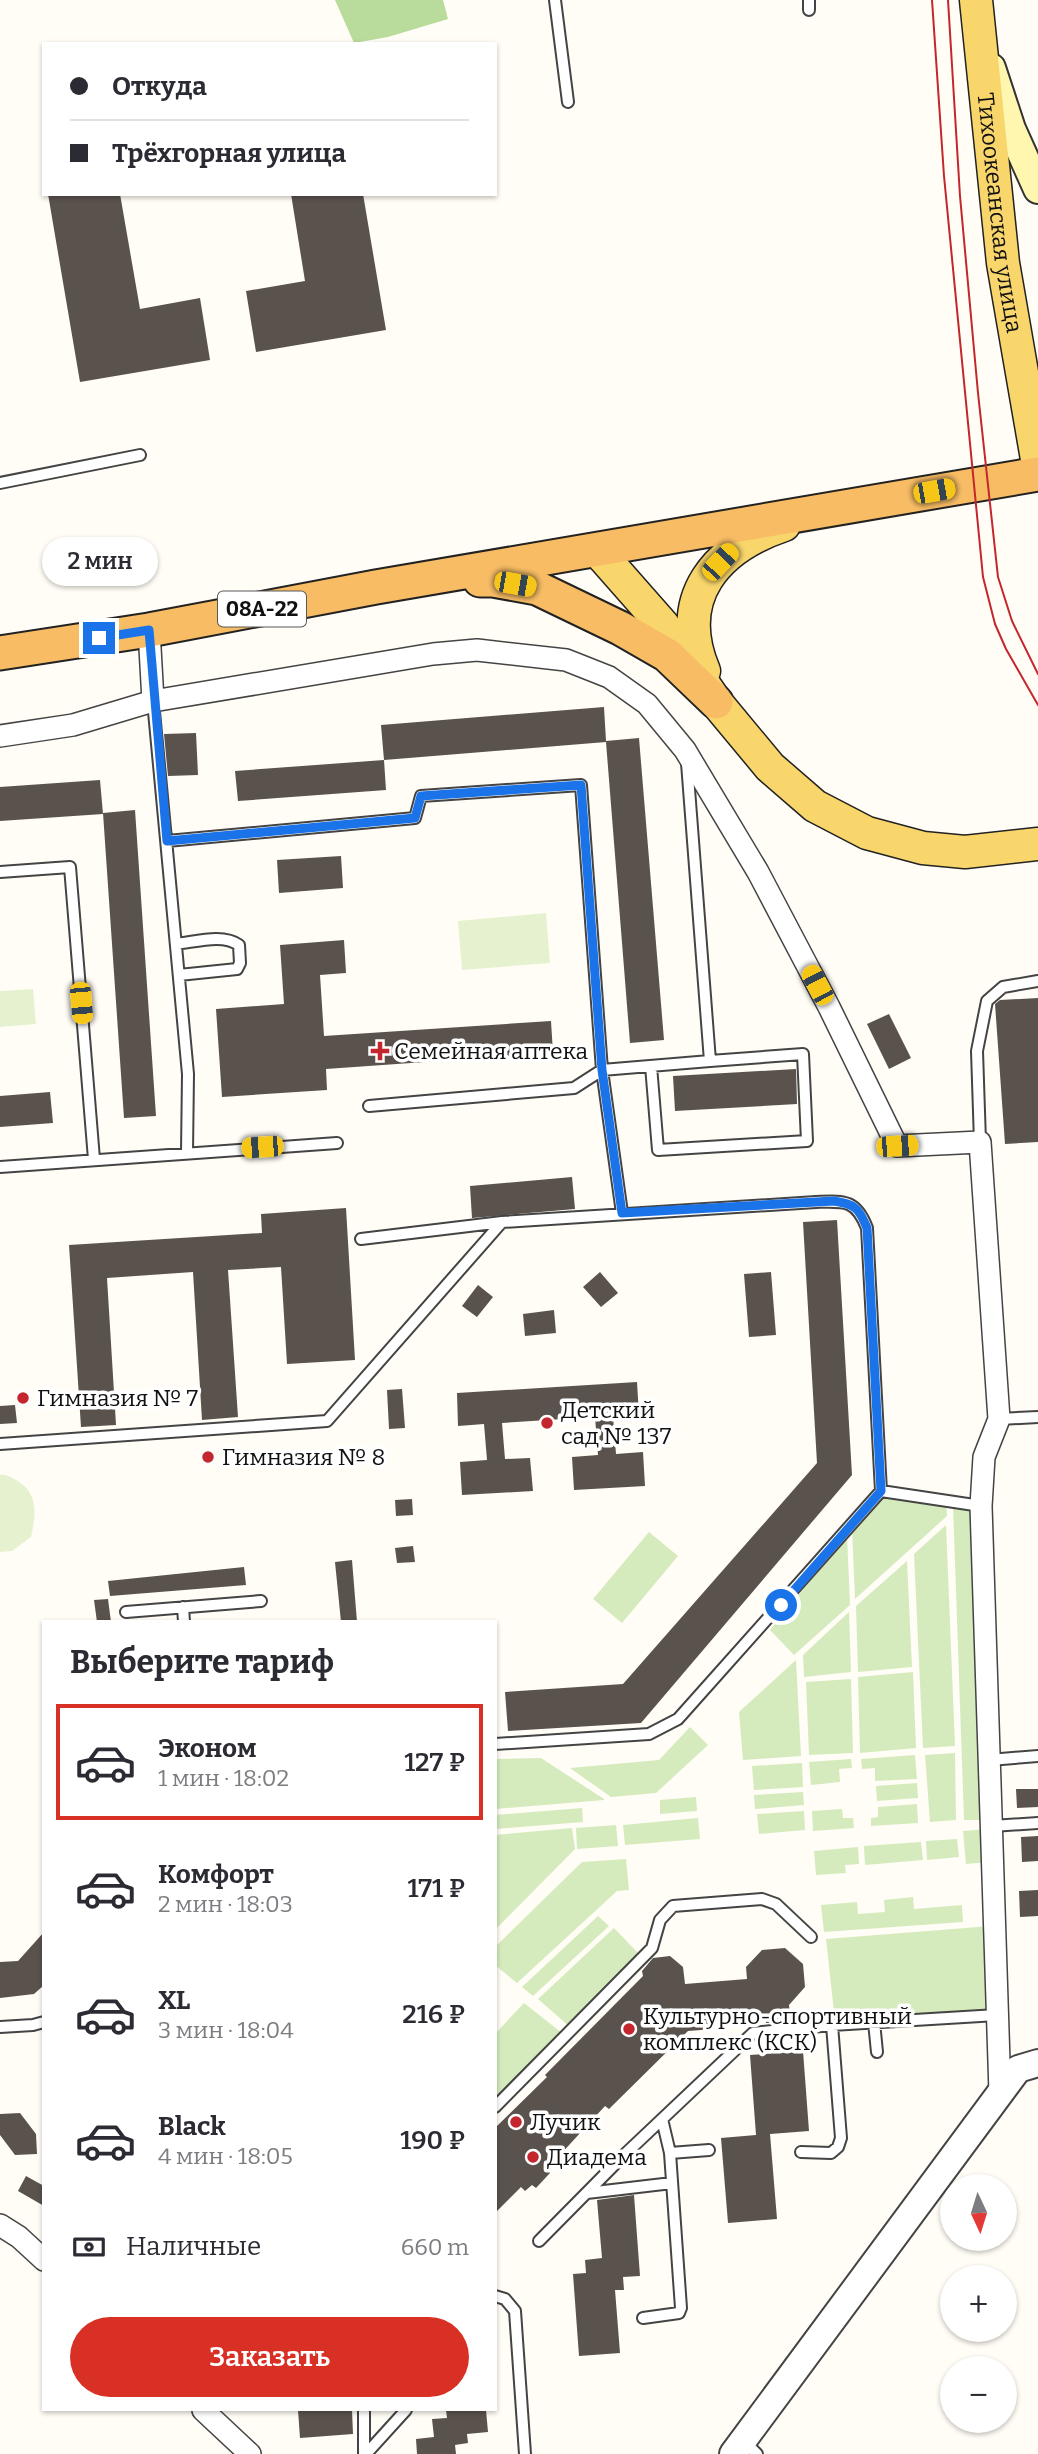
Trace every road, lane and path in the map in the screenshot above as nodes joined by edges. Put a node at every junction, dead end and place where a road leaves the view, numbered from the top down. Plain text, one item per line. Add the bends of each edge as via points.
1 (555, 0) edge
2 (976, 0) edge
3 (568, 102) dead end
4 (1038, 188) edge
5 (140, 455) dead end
6 (1038, 465) edge
7 (1038, 474) edge
8 (0, 483) edge
9 (856, 504) junction
10 (597, 550) junction
11 (376, 587) junction
12 (149, 630) junction
13 (0, 653) edge
14 (153, 701) junction
15 (716, 702) junction
16 (0, 736) edge
17 (685, 750) junction
18 (167, 841) junction
19 (1038, 844) edge
20 (0, 872) edge
21 (176, 944) junction
22 (179, 975) junction
23 (1038, 981) edge
24 (710, 1061) junction
25 (651, 1066) junction
26 (602, 1070) junction
27 (369, 1106) dead end
28 (980, 1142) junction
29 (337, 1143) dead end
30 (187, 1152) junction
31 (94, 1159) junction
32 (0, 1167) edge
33 (622, 1213) junction
34 (502, 1222) junction
35 (361, 1239) dead end
36 (1038, 1416) edge
37 (999, 1419) junction
38 (0, 1444) edge
39 (881, 1491) junction
40 (981, 1506) junction
41 (261, 1601) dead end
42 (183, 1607) junction
43 (126, 1612) dead end
44 (184, 1620) edge
45 (497, 1744) edge
46 (1038, 1756) edge
47 (989, 1760) junction
48 (1038, 1823) edge
49 (992, 1826) junction
50 (811, 1937) dead end
51 (997, 2015) junction
52 (874, 2022) junction
53 (42, 2023) edge
54 (832, 2025) junction
55 (0, 2027) edge
56 (877, 2052) dead end
57 (1038, 2063) edge
58 (1000, 2093) junction
59 (497, 2105) edge
60 (662, 2119) junction
61 (709, 2150) dead end
62 (801, 2152) dead end
63 (670, 2153) junction
64 (672, 2183) junction
65 (587, 2193) junction
66 (0, 2225) edge
67 (539, 2241) dead end
68 (42, 2258) edge
69 (497, 2297) edge
70 (643, 2318) dead end
71 (204, 2411) edge
72 (364, 2411) edge
73 (405, 2411) edge
74 (744, 2449) edge
75 (250, 2454) edge
76 (365, 2454) edge
77 (525, 2454) edge

1 - 3 lane
2 - 4 main road via 992,75
2 - 6 main road, Тихоокеанская улица via 1003,263
5 - 8 lane
7 - 9 highway, 08А-22
9 - 10 highway, 08А-22
9 - 15 main road via 757,534 731,551 710,573 697,599 693,628 698,657
10 - 11 highway, 08А-22
10 - 15 main road via 663,625
11 - 12 highway, 08А-22
11 - 15 highway via 493,580 537,588 667,655
12 - 13 highway, 08А-22
12 - 14 street
14 - 16 street via 74,725
14 - 17 street via 477,650 566,660 609,677 647,704
14 - 18 lane
15 - 19 main road via 770,767 815,806 867,833 923,848 965,852
17 - 24 lane
17 - 28 street via 758,873 897,1146
18 - 21 lane
18 - 26 lane via 415,818 421,796 581,785
20 - 31 lane via 70,867
21 - 22 lane
21 - 22 lane via 223,939 239,945 237,969
22 - 30 lane via 188,1074
23 - 28 lane via 1003,987 987,1001 977,1051
24 - 25 lane
24 - 25 lane via 803,1054 807,1141 658,1150
25 - 26 lane
26 - 27 lane via 574,1088
26 - 33 lane
28 - 37 street
29 - 30 lane
30 - 31 lane
31 - 32 lane
33 - 34 lane
33 - 39 lane via 834,1201 850,1203 861,1213 867,1228
34 - 35 lane
34 - 38 lane via 327,1421
36 - 37 lane
37 - 40 street via 984,1457
39 - 40 lane
39 - 45 lane via 678,1719 649,1734
40 - 47 street
41 - 42 lane
42 - 43 lane
42 - 44 lane
46 - 47 lane
47 - 49 street
48 - 49 lane
49 - 51 street
50 - 59 lane via 776,1904 762,1899 673,1906 660,1920 652,1948
51 - 52 lane
51 - 58 street
52 - 54 lane
52 - 56 lane
53 - 55 lane
54 - 60 lane via 753,2033
54 - 62 lane via 841,2138 831,2153
57 - 58 street via 1018,2069
58 - 74 street
60 - 63 lane
60 - 65 lane
61 - 63 lane
63 - 64 lane
64 - 65 lane
64 - 70 lane via 680,2313
65 - 67 lane
66 - 68 street
69 - 77 lane via 515,2311
71 - 75 street
72 - 76 lane
73 - 76 lane

